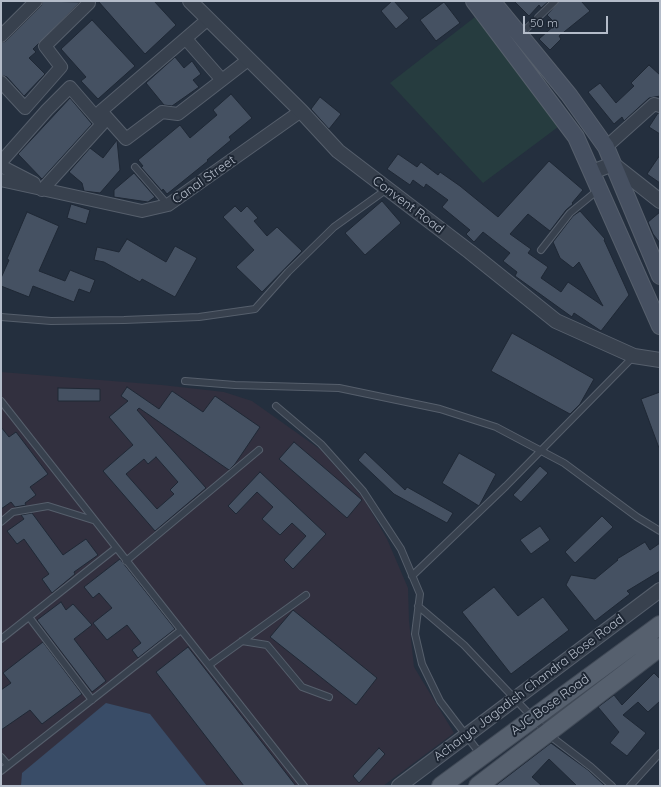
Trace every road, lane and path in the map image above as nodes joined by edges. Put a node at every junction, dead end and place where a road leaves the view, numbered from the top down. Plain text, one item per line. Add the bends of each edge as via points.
1 (36, 1) edge
2 (87, 1) edge
3 (190, 1) edge
4 (474, 1) edge
5 (492, 1) edge
6 (555, 1) edge
7 (207, 20) junction
8 (1, 36) edge
9 (519, 36) junction
10 (186, 39) junction
11 (248, 60) junction
12 (222, 80) junction
13 (1, 82) edge
14 (660, 106) edge
15 (301, 111) junction
16 (606, 147) junction
17 (1, 162) edge
18 (613, 164) junction
19 (1, 166) edge
20 (135, 167) dead end
21 (592, 172) junction
22 (1, 180) edge
23 (43, 189) junction
24 (387, 189) junction
25 (599, 189) junction
26 (658, 196) edge
27 (168, 205) junction
28 (541, 250) dead end
29 (660, 276) edge
30 (1, 317) edge
31 (660, 326) edge
32 (634, 356) junction
33 (660, 360) edge
34 (185, 382) dead end
35 (1, 401) edge
36 (276, 406) dead end
37 (259, 450) dead end
38 (541, 451) junction
39 (94, 520) junction
40 (1, 522) edge
41 (660, 531) edge
42 (116, 548) junction
43 (126, 561) junction
44 (412, 576) junction
45 (660, 590) edge
46 (306, 595) dead end
47 (418, 606) junction
48 (29, 617) junction
49 (660, 625) edge
50 (181, 630) junction
51 (2, 637) edge
52 (242, 641) junction
53 (660, 647) edge
54 (209, 665) junction
55 (329, 697) dead end
56 (513, 699) junction
57 (92, 700) junction
58 (532, 718) junction
59 (546, 732) junction
60 (467, 735) junction
61 (660, 753) edge
62 (482, 756) junction
63 (1, 757) edge
64 (8, 766) junction
65 (1, 771) edge
66 (304, 786) edge
67 (399, 786) edge
68 (442, 786) edge
69 (478, 786) edge
70 (612, 786) edge
71 (630, 786) edge

1 - 8 street
2 - 13 street via 89,3 45,46 61,67 25,108
3 - 7 street, Convent Road
4 - 21 main road via 576,137
5 - 9 main road
6 - 9 lane
7 - 10 street
7 - 11 street, Convent Road
9 - 16 main road via 569,94
10 - 12 street
10 - 12 street via 101,111 126,139 162,112 178,114
11 - 12 street
11 - 15 street, Convent Road
14 - 16 street via 654,104
15 - 24 street, Convent Road via 338,151
15 - 27 street, Canal Street
16 - 18 main road
17 - 23 street via 70,87 102,124
18 - 21 street
18 - 26 street
18 - 29 main road
19 - 23 street
20 - 27 lane
21 - 25 main road
22 - 23 street, Canal Street
23 - 27 street, Canal Street via 142,211
24 - 30 lane via 334,227 255,309 199,317 147,319 51,320
24 - 32 street, Convent Road via 556,321
25 - 28 lane via 570,213
25 - 31 main road
32 - 33 street, Convent Road
32 - 38 lane
34 - 38 lane via 339,388 440,409 496,427
35 - 39 lane
36 - 44 lane via 321,444 363,492 401,549
37 - 43 lane
38 - 41 lane via 564,463
38 - 44 lane
39 - 40 lane via 48,506 13,512
39 - 42 lane
42 - 43 lane
42 - 48 lane
43 - 50 lane
44 - 47 lane via 420,594
45 - 56 street, Acharya Jagadish Chandra Bose Road
46 - 52 lane
47 - 56 lane via 464,645
47 - 60 lane via 415,634 422,664 440,701
48 - 51 lane
48 - 57 lane
49 - 58 main road, AJC Bose Road
50 - 54 lane
50 - 57 lane
52 - 54 lane
52 - 55 lane via 267,645 302,687
53 - 59 main road
54 - 66 lane
56 - 58 lane
56 - 60 street, Acharya Jagadish Chandra Bose Road
57 - 64 lane
58 - 59 lane
58 - 62 main road, AJC Bose Road
59 - 69 main road
59 - 70 lane
60 - 62 lane
60 - 67 street, Acharya Jagadish Chandra Bose Road
61 - 71 lane
62 - 68 main road, AJC Bose Road
63 - 64 lane
64 - 65 lane

